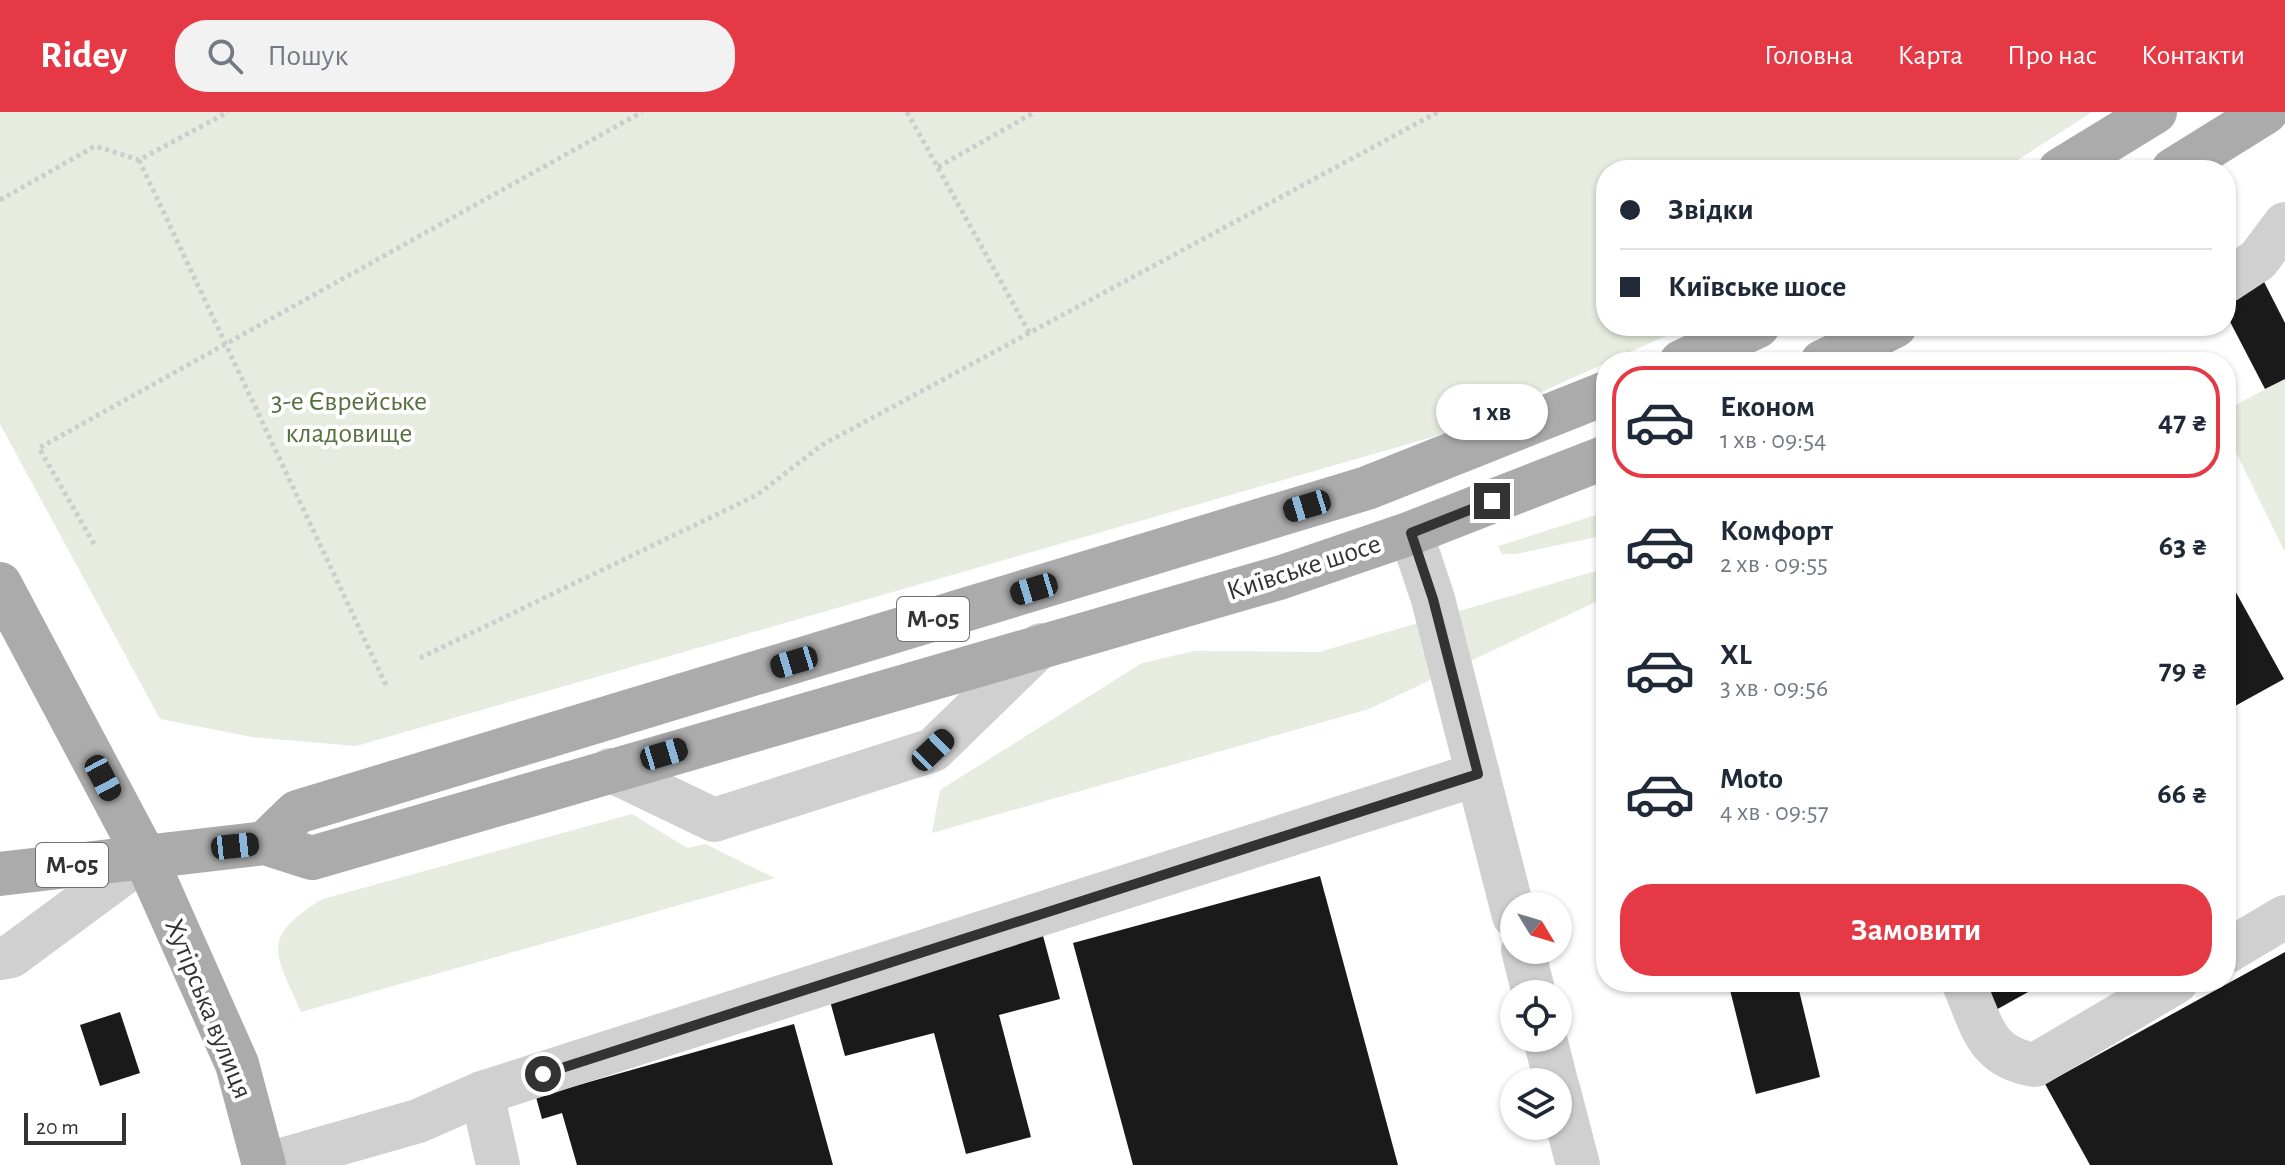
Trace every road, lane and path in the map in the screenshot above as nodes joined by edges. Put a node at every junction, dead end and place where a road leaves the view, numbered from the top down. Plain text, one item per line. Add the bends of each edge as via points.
1 (228, 112) edge
2 (642, 112) edge
3 (907, 112) edge
4 (1035, 112) edge
5 (1438, 112) edge
6 (2155, 112) edge
7 (2266, 112) edge
8 (139, 160) junction
9 (2076, 160) edge
10 (2189, 160) edge
11 (938, 167) junction
12 (0, 200) edge
13 (2285, 224) edge
14 (2236, 274) edge
15 (1030, 334) junction
16 (1737, 336) edge
17 (1875, 336) edge
18 (225, 341) junction
19 (1702, 352) edge
20 (1842, 352) edge
21 (1596, 397) edge
22 (1596, 461) edge
23 (1411, 533) junction
24 (94, 544) dead end
25 (10, 602) edge
26 (1041, 645) junction
27 (0, 658) edge
28 (420, 658) dead end
29 (386, 685) dead end
30 (610, 770) junction
31 (1478, 774) junction
32 (265, 843) junction
33 (145, 857) junction
34 (0, 874) edge
35 (1508, 892) edge
36 (2285, 917) edge
37 (2236, 946) edge
38 (0, 958) edge
39 (1968, 992) edge
40 (2159, 992) edge
41 (482, 1093) junction
42 (1572, 1140) edge
43 (264, 1165) edge
44 (498, 1165) edge
45 (1578, 1165) edge

1 - 8 path
2 - 18 path
3 - 11 path
4 - 11 path
5 - 15 path
6 - 9 main road
7 - 10 main road
8 - 12 path via 95,146
8 - 18 path
11 - 15 path
13 - 14 street via 2258,260
15 - 28 path via 822,445 757,495
16 - 19 main road
17 - 20 main road
18 - 24 path via 39,448
18 - 29 path
21 - 32 main road, М-05 via 1367,488 297,812
22 - 23 main road, Київське шосе / М-05
23 - 26 main road, Київське шосе / М-05 via 1282,577
23 - 31 street
25 - 27 main road
25 - 33 main road, Хутірська вулиця
26 - 30 main road, М-05
26 - 30 street via 933,750 714,820
30 - 32 main road, М-05 via 312,858
31 - 35 street
31 - 41 street
32 - 33 main road, М-05
33 - 34 main road, М-05
33 - 38 street via 11,956
33 - 43 main road, Хутірська вулиця via 237,1064
36 - 37 street
39 - 40 street via 1994,1049 2015,1062 2035,1065
41 - 43 street via 418,1121
41 - 44 street
42 - 45 street

